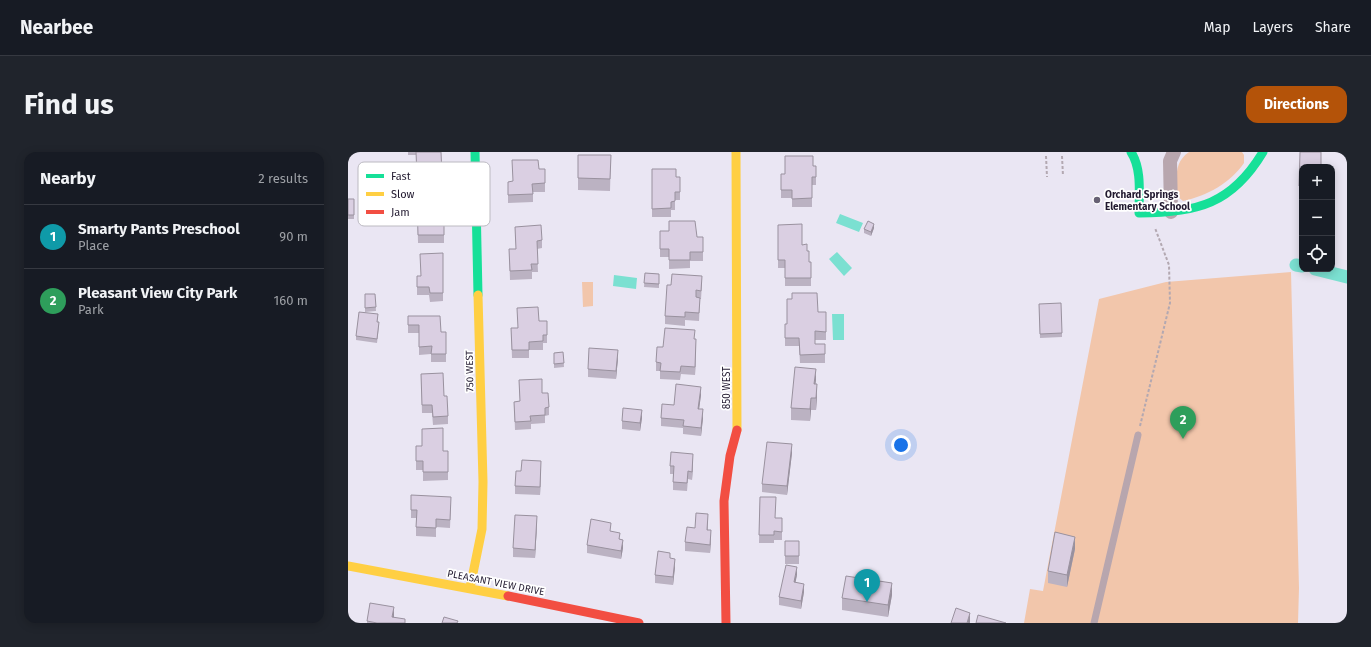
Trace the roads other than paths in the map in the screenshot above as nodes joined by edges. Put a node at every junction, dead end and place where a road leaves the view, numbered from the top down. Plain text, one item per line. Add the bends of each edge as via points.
1 (475, 152) edge
2 (736, 152) edge
3 (1131, 152) edge
4 (1137, 152) edge
5 (1174, 152) edge
6 (1263, 152) edge
7 (475, 162) edge
8 (1138, 192) junction
9 (1171, 212) junction
10 (477, 226) edge
11 (1138, 435) road end
12 (348, 566) edge
13 (470, 588) junction
14 (581, 617) edge
15 (639, 623) edge
16 (726, 623) edge
17 (1094, 623) edge

1 - 7 street, 750 WEST
2 - 16 street, 850 WEST via 737,431 730,456 724,501
3 - 8 street via 1136,160
4 - 8 lane via 1144,176 1144,183
5 - 9 street via 1170,161
6 - 9 street via 1230,191 1207,205
8 - 9 street via 1138,213
10 - 13 street, 750 WEST via 483,482 482,530
11 - 17 lane
12 - 13 street, PLEASANT VIEW DRIVE
13 - 14 street, PLEASANT VIEW DRIVE
14 - 15 street, PLEASANT VIEW DRIVE

